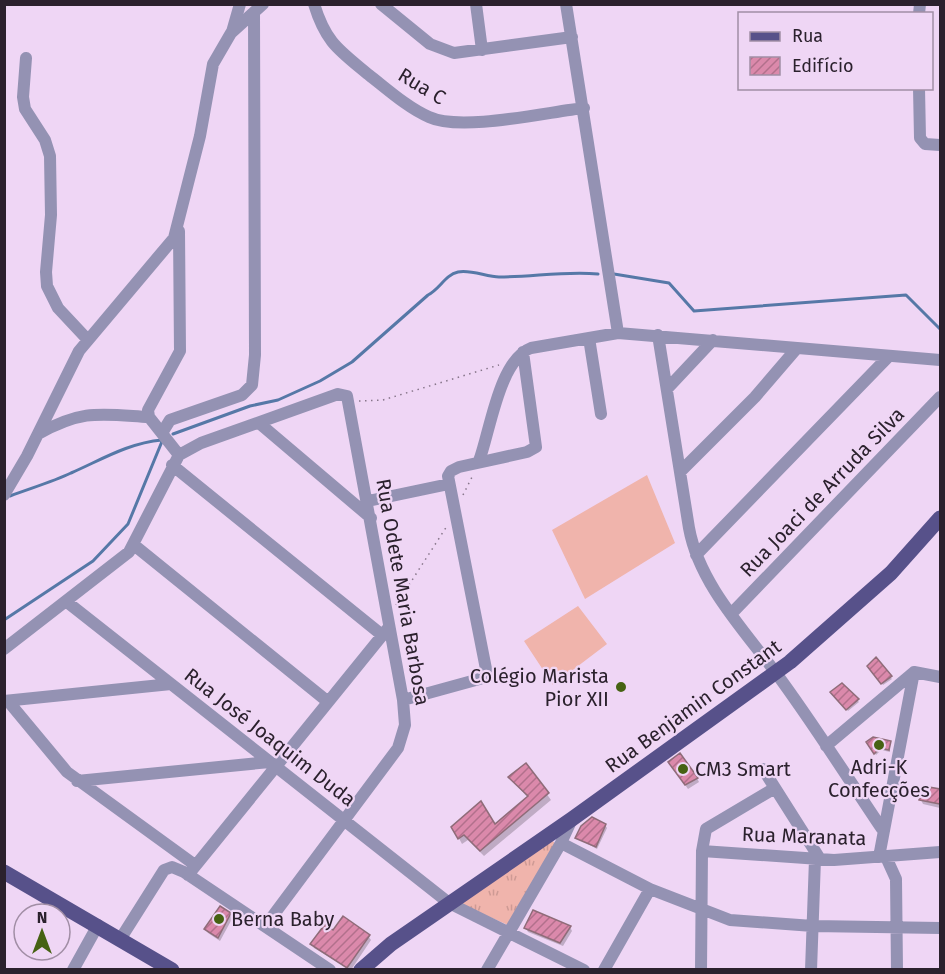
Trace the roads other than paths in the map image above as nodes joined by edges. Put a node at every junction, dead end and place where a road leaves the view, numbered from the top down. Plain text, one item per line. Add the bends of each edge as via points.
1 (240, 4) edge
2 (314, 4) edge
3 (381, 4) edge
4 (476, 4) edge
5 (566, 4) edge
6 (258, 8) edge
7 (231, 33) junction
8 (572, 37) junction
9 (482, 50) junction
10 (26, 58) dead end
11 (920, 90) edge
12 (584, 108) junction
13 (940, 144) edge
14 (179, 224) junction
15 (618, 333) junction
16 (658, 335) junction
17 (589, 338) junction
18 (87, 339) junction
19 (713, 340) junction
20 (797, 348) junction
21 (889, 356) junction
22 (519, 357) junction
23 (940, 360) edge
24 (667, 389) junction
25 (940, 397) edge
26 (601, 414) dead end
27 (149, 417) junction
28 (259, 423) junction
29 (162, 433) junction
30 (38, 434) junction
31 (176, 460) junction
32 (479, 461) junction
33 (680, 472) junction
34 (449, 484) junction
35 (4, 495) edge
36 (368, 501) junction
37 (371, 518) junction
38 (938, 525) edge
39 (134, 545) junction
40 (696, 555) junction
41 (67, 602) junction
42 (731, 614) junction
43 (386, 627) junction
44 (4, 649) edge
45 (914, 672) junction
46 (776, 673) junction
47 (940, 677) edge
48 (171, 684) junction
49 (403, 700) junction
50 (6, 701) edge
51 (327, 701) junction
52 (826, 746) junction
53 (273, 764) junction
54 (762, 769) dead end
55 (77, 781) junction
56 (775, 788) junction
57 (344, 819) junction
58 (572, 819) junction
59 (882, 829) junction
60 (561, 843) junction
61 (702, 851) junction
62 (940, 852) edge
63 (882, 857) junction
64 (818, 859) junction
65 (192, 870) junction
66 (4, 872) edge
67 (650, 889) junction
68 (449, 903) junction
69 (701, 912) junction
70 (98, 925) junction
71 (266, 925) junction
72 (813, 926) junction
73 (897, 928) junction
74 (940, 928) edge
75 (508, 933) junction
76 (121, 938) junction
77 (365, 968) edge
78 (73, 969) edge
79 (172, 969) edge
80 (330, 969) edge
81 (487, 969) edge
82 (584, 969) edge
83 (604, 969) edge
84 (701, 969) edge
85 (811, 969) edge
86 (897, 969) edge

1 - 7 street
2 - 12 street, Rua C via 322,29 336,48 430,118 457,123
3 - 9 street via 430,44 454,53
4 - 9 street
5 - 8 street
6 - 7 street
6 - 29 street via 252,385 242,395 170,420
7 - 14 street via 213,64
8 - 9 street
8 - 12 street
10 - 18 street via 25,109 45,140 50,156 48,286 58,308
11 - 13 street via 921,141
12 - 15 street
14 - 18 street via 170,246
14 - 27 street via 180,351 149,405
15 - 16 street
15 - 17 street
16 - 19 street
16 - 24 street
17 - 22 street via 531,348
17 - 26 street
18 - 30 street
19 - 20 street
19 - 24 street
20 - 21 street
20 - 33 street via 755,397
21 - 23 street
21 - 40 street
22 - 32 street via 499,392
22 - 32 street via 537,444 527,452
24 - 33 street
25 - 42 street, Rua Joaci de Arruda Silva
27 - 29 street
27 - 30 street via 81,415 64,419
28 - 31 street via 201,443
28 - 36 street, Rua Odete Maria Barbosa via 345,394
28 - 37 street
29 - 31 street
30 - 35 street
31 - 39 street
31 - 43 street
32 - 34 street via 451,471
33 - 40 street
34 - 36 street
34 - 49 street via 487,674
36 - 37 street, Rua Odete Maria Barbosa
37 - 43 street, Rua Odete Maria Barbosa
38 - 46 main road, Rua Benjamin Constant via 862,601
39 - 41 street
39 - 51 street
40 - 42 street
41 - 44 street
41 - 48 street, Rua José Joaquim Duda
42 - 46 street
43 - 49 street, Rua Odete Maria Barbosa
43 - 51 street
45 - 47 street
45 - 52 street
45 - 59 street
46 - 52 street
46 - 58 main road, Rua Benjamin Constant
48 - 50 street
48 - 53 street, Rua José Joaquim Duda
49 - 57 street, Rua Odete Maria Barbosa via 404,732 398,748
50 - 55 street
51 - 53 street
52 - 59 street
53 - 55 street
53 - 57 street, Rua José Joaquim Duda
53 - 65 street
54 - 56 street
55 - 65 street
56 - 61 street via 710,825 704,833
56 - 64 street
57 - 68 street, Rua José Joaquim Duda
57 - 71 street, Rua Odete Maria Barbosa
58 - 60 street
58 - 68 main road, Rua Benjamin Constant
59 - 63 street
60 - 67 street
60 - 75 street
61 - 64 street, Rua Maranata
61 - 69 street
62 - 63 street, Rua Maranata
63 - 64 street, Rua Maranata
63 - 73 street via 896,879
64 - 72 street
65 - 71 street
65 - 76 street via 168,867
66 - 70 main road
67 - 69 street
67 - 83 street
68 - 75 street, Rua José Joaquim Duda
68 - 77 main road, Rua Benjamin Constant via 378,953
69 - 72 street via 747,923
69 - 84 street
70 - 76 main road
70 - 78 street
71 - 80 street
72 - 73 street
72 - 85 street
73 - 74 street
73 - 86 street
75 - 81 street
75 - 82 street, Rua José Joaquim Duda
76 - 79 main road

